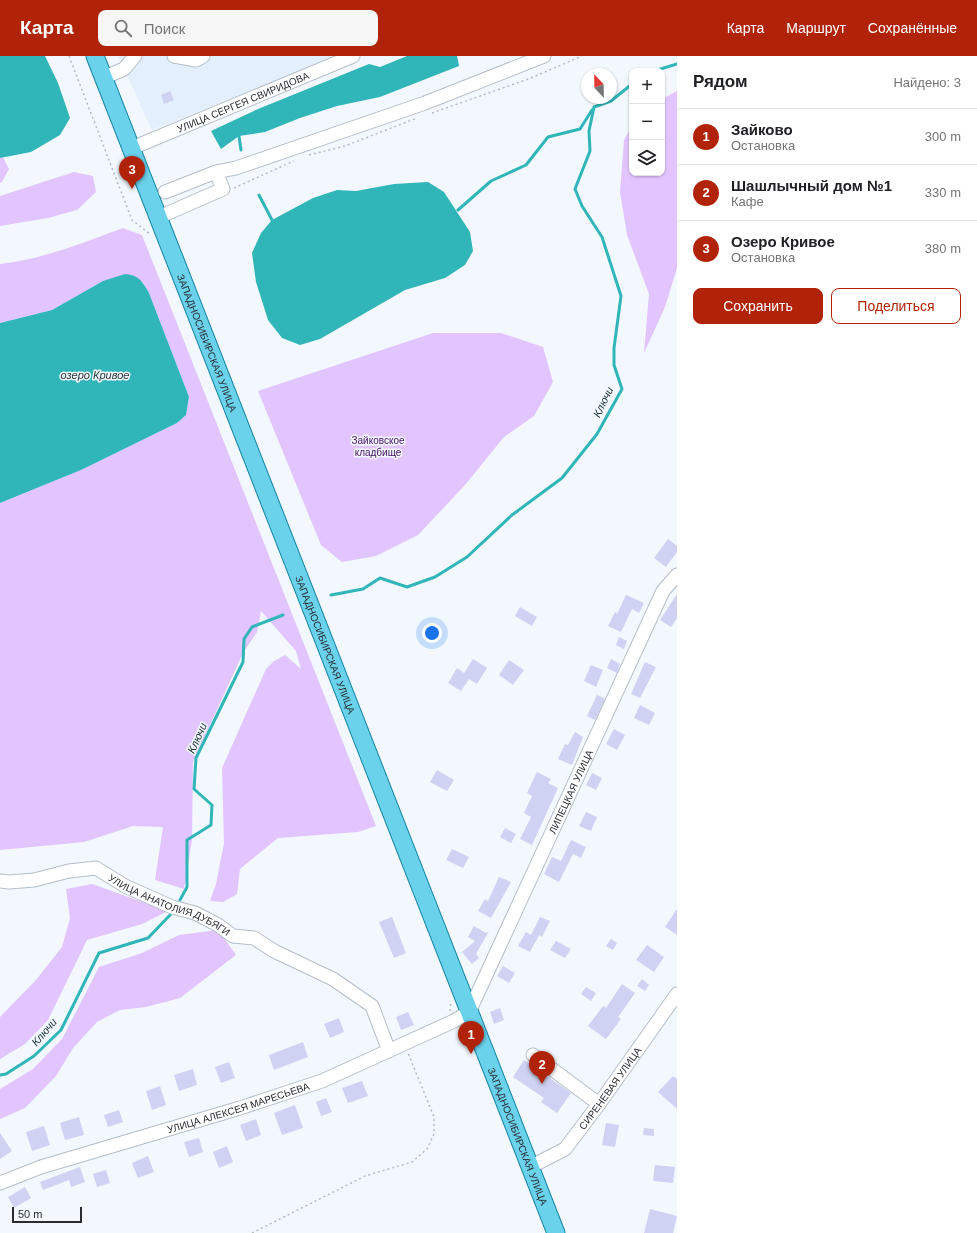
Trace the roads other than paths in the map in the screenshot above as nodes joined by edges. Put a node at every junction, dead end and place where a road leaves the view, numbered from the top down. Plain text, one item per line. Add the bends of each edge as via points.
1 (95, 56) edge
2 (135, 56) edge
3 (174, 56) edge
4 (203, 56) edge
5 (353, 56) edge
6 (544, 56) edge
7 (104, 78) junction
8 (132, 148) junction
9 (216, 172) junction
10 (165, 192) dead end
11 (159, 217) junction
12 (677, 575) edge
13 (0, 881) edge
14 (677, 994) edge
15 (469, 1012) junction
16 (389, 1051) junction
17 (533, 1055) dead end
18 (599, 1104) junction
19 (530, 1167) junction
20 (0, 1183) edge
21 (556, 1233) edge

1 - 7 main road, ЗАПАДНОСИБИРСКАЯ УЛИЦА
2 - 7 street via 124,69
3 - 4 street via 196,60
5 - 8 street, УЛИЦА СЕРГЕЯ СВИРИДОВА
6 - 9 street via 425,103 236,168
7 - 8 main road, ЗАПАДНОСИБИРСКАЯ УЛИЦА
8 - 11 main road, ЗАПАДНОСИБИРСКАЯ УЛИЦА
9 - 10 street
9 - 11 street via 223,190
11 - 15 main road, ЗАПАДНОСИБИРСКАЯ УЛИЦА
12 - 15 street, ЛИПЕЦКАЯ УЛИЦА via 663,591
13 - 16 street, УЛИЦА АНАТОЛИЯ ДУБЯГИ via 34,880 69,871 96,868 125,886 172,907 195,913 234,936 254,938 274,951 334,978 372,1006
14 - 18 street, СИРЕНЕВАЯ УЛИЦА
15 - 16 street, УЛИЦА АЛЕКСЕЯ МАРЕСЬЕВА
15 - 19 main road, ЗАПАДНОСИБИРСКАЯ УЛИЦА
16 - 20 street, УЛИЦА АЛЕКСЕЯ МАРЕСЬЕВА via 322,1081 41,1167
17 - 18 street
18 - 19 street, СИРЕНЕВАЯ УЛИЦА via 565,1149
19 - 21 main road, ЗАПАДНОСИБИРСКАЯ УЛИЦА

